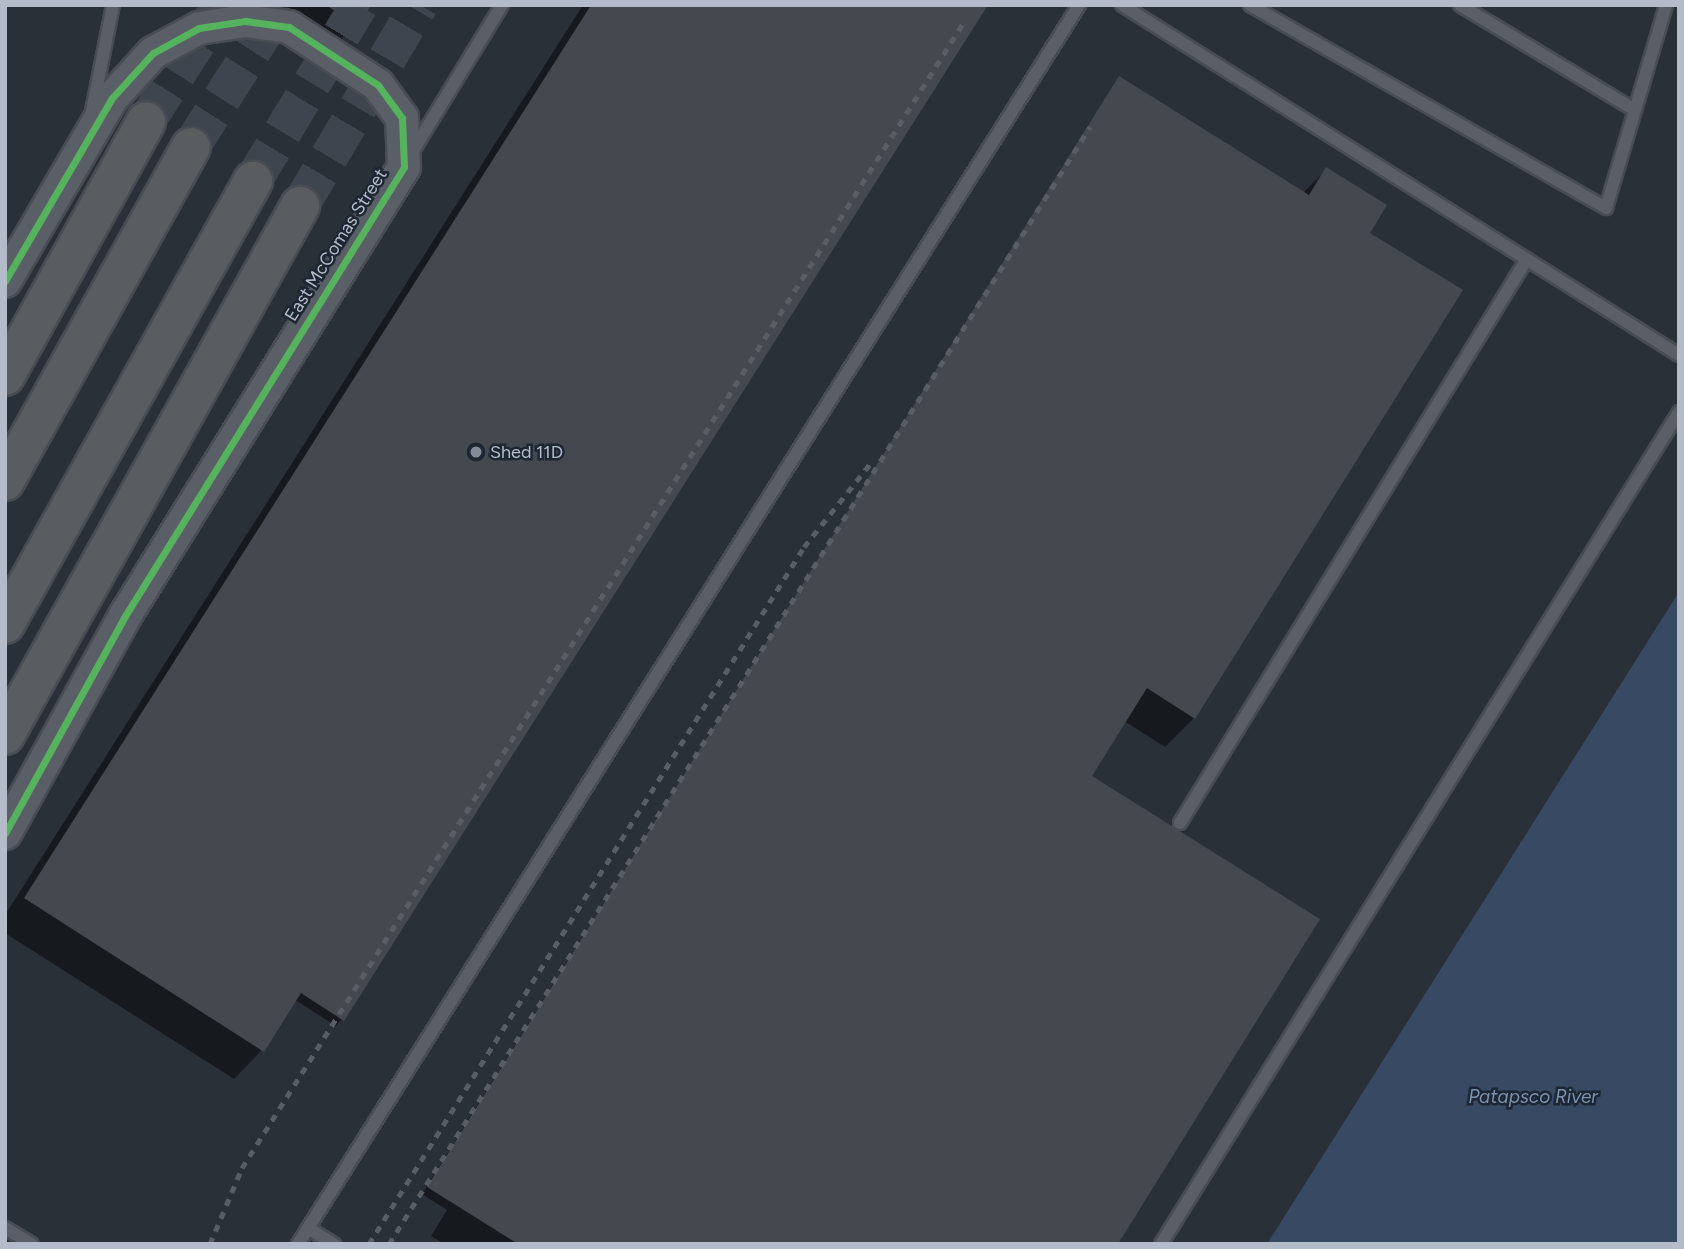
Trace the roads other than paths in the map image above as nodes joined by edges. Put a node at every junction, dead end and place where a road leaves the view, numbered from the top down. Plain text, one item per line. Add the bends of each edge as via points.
1 (113, 5) edge
2 (502, 5) edge
3 (1079, 5) edge
4 (1122, 5) edge
5 (1250, 5) edge
6 (1460, 5) edge
7 (1666, 5) edge
8 (1635, 110) junction
9 (146, 122) tunnel mouth
10 (87, 138) junction
11 (191, 147) tunnel mouth
12 (404, 167) junction
13 (253, 181) tunnel mouth
14 (300, 206) tunnel mouth
15 (1527, 259) junction
16 (5, 281) edge
17 (1679, 355) edge
18 (5, 376) edge
19 (1679, 412) edge
20 (5, 481) edge
21 (5, 624) edge
22 (5, 735) edge
23 (1180, 823) dead end
24 (5, 832) edge
25 (5, 1228) edge
26 (308, 1228) junction
27 (32, 1244) edge
28 (298, 1244) edge
29 (334, 1244) edge
30 (1161, 1244) edge

1 - 10 lane
2 - 12 lane
3 - 26 lane
4 - 15 lane
5 - 8 lane via 1606,208
6 - 8 lane
7 - 8 lane
9 - 18 highway
10 - 12 street, East McComas Street via 153,53 199,29 266,21 328,47 378,85 402,118
10 - 16 street, East McComas Street
11 - 20 highway
12 - 24 street, East McComas Street via 125,616
13 - 21 highway
14 - 22 highway
15 - 17 lane
15 - 23 lane
19 - 30 lane
25 - 27 lane
26 - 28 lane
26 - 29 lane

